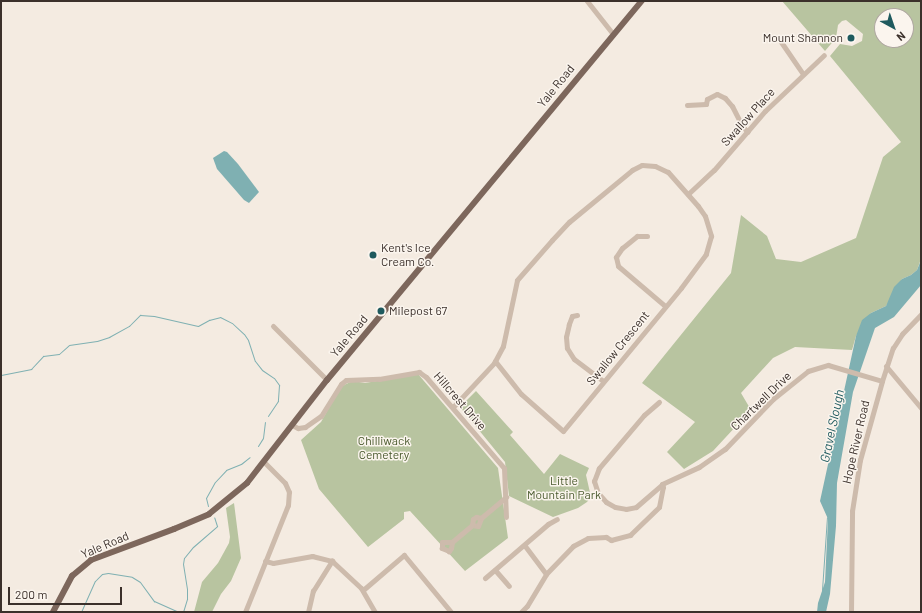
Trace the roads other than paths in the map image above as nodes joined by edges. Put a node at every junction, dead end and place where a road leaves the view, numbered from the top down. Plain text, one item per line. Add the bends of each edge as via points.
1 (587, 1) edge
2 (642, 1) edge
3 (613, 34) junction
4 (779, 39) dead end
5 (824, 55) dead end
6 (803, 74) junction
7 (687, 105) dead end
8 (748, 132) junction
9 (688, 194) junction
10 (647, 236) dead end
11 (665, 306) junction
12 (921, 314) edge
13 (578, 315) dead end
14 (273, 326) dead end
15 (495, 361) junction
16 (886, 366) junction
17 (327, 380) junction
18 (604, 381) junction
19 (882, 381) junction
20 (660, 402) dead end
21 (453, 407) junction
22 (921, 408) edge
23 (292, 425) junction
24 (264, 462) junction
25 (662, 484) junction
26 (506, 497) junction
27 (506, 517) dead end
28 (557, 519) dead end
29 (452, 542) dead end
30 (525, 546) junction
31 (265, 561) junction
32 (332, 561) junction
33 (495, 570) junction
34 (546, 574) junction
35 (485, 578) dead end
36 (509, 586) dead end
37 (363, 590) junction
38 (53, 612) edge
39 (245, 612) edge
40 (308, 612) edge
41 (376, 612) edge
42 (451, 612) edge
43 (521, 612) edge
44 (851, 612) edge

1 - 3 street
2 - 3 main road, Yale Road
3 - 17 main road, Yale Road
4 - 6 street
5 - 6 street, Swallow Place
6 - 8 street, Swallow Place via 765,111
7 - 8 street via 706,104 707,99 717,94 732,106 738,120
8 - 9 street, Swallow Place via 711,174
9 - 11 street, Swallow Crescent via 705,216 711,236 706,254
9 - 15 street, Swallow Crescent via 668,172 655,166 642,165 632,170 569,222 517,280 503,346
10 - 11 street via 638,236 622,248 616,257 618,266
11 - 18 street, Swallow Crescent
12 - 16 street, Hope River Road via 902,334
13 - 18 street via 572,316 569,324 567,348 574,359
14 - 17 street
15 - 18 street, Swallow Crescent via 521,394 563,431
15 - 21 street
16 - 19 street, Hope River Road
16 - 22 street
17 - 23 main road, Yale Road
19 - 25 street, Chartwell Drive via 828,365 808,371 773,399 725,449 699,467
19 - 44 street, Hope River Road via 860,460 852,511
20 - 25 street, Chartwell Drive via 644,415 610,454 599,468 594,481 598,493 606,502 626,509 636,507
21 - 23 street, Hillcrest Drive via 426,377 418,372 412,372 379,379 346,380 321,416 305,427 298,428
21 - 26 street, Hillcrest Drive via 504,468
23 - 24 main road, Yale Road
24 - 31 street via 285,483 289,492 288,505
24 - 38 main road, Yale Road via 236,493 209,514 92,560 81,567 72,576
25 - 34 street via 659,507 630,534 611,540 588,538 580,541
26 - 27 street, Hillcrest Drive
26 - 29 street via 481,518 478,526 472,525
28 - 30 street
30 - 33 street
30 - 34 street
31 - 32 street via 273,563 312,556
31 - 39 street
32 - 37 street
32 - 40 street via 313,591
33 - 35 street
33 - 36 street
34 - 43 street
37 - 41 street
37 - 42 street via 404,555

